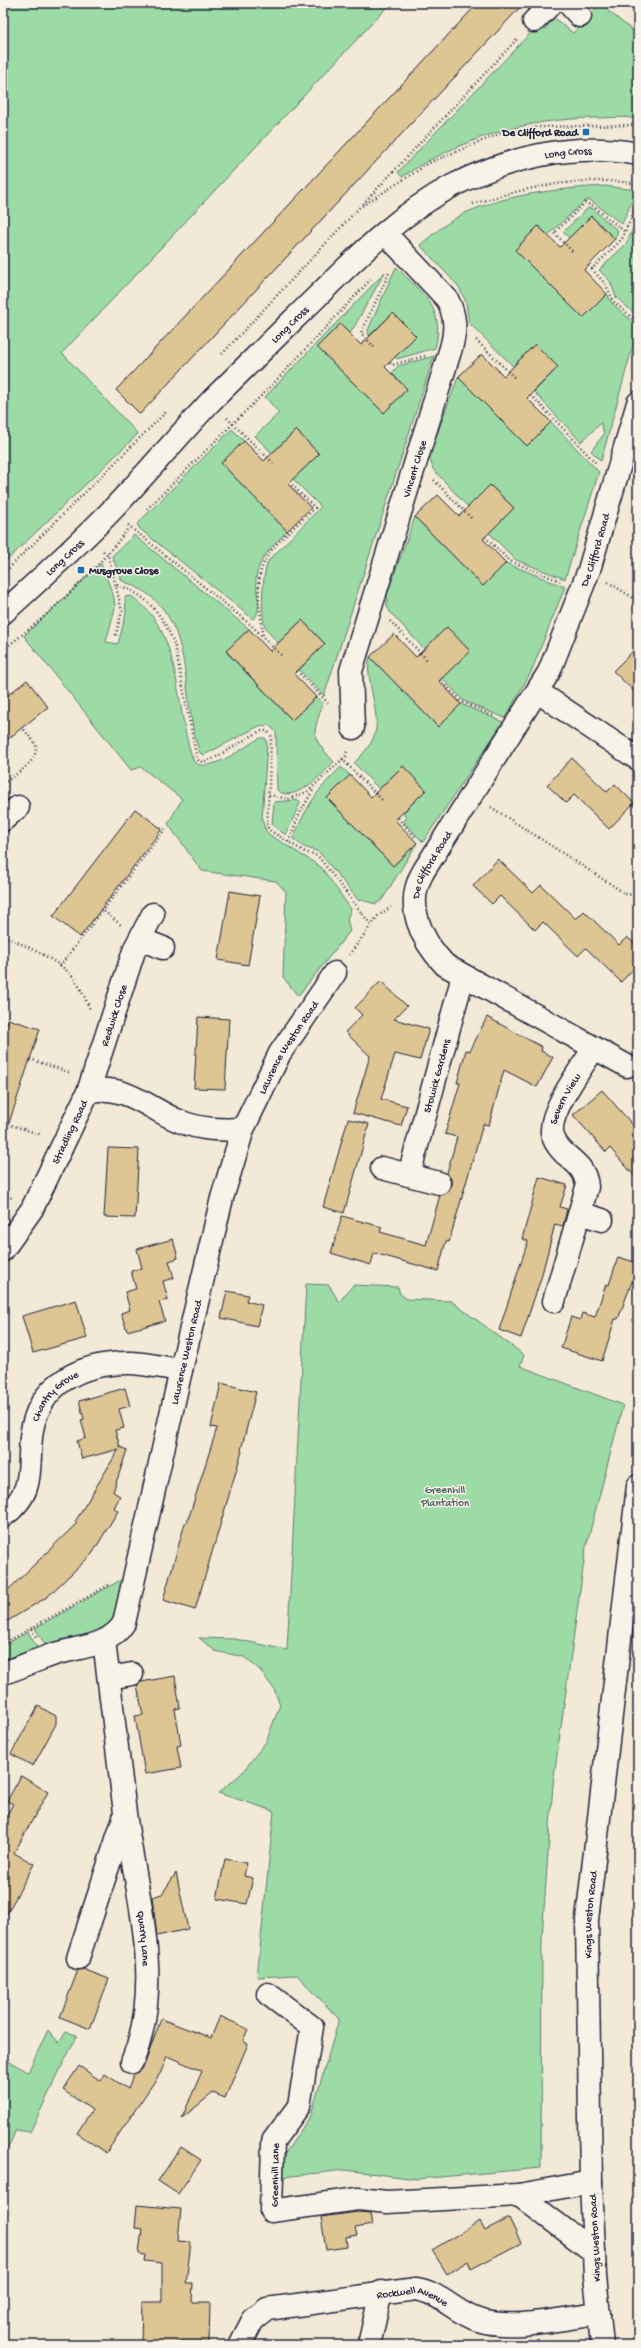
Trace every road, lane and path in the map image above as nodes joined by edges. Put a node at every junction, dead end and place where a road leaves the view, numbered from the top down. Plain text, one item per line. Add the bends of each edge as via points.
1 (552, 3) edge
2 (534, 21) joint
3 (638, 154) edge
4 (638, 184) edge
5 (638, 201) edge
6 (472, 204) dead end
7 (359, 208) dead end
8 (385, 232) junction
9 (625, 232) junction
10 (400, 249) junction
11 (572, 251) dead end
12 (588, 266) dead end
13 (592, 269) junction
14 (375, 275) dead end
15 (455, 320) junction
16 (638, 323) edge
17 (374, 347) dead end
18 (451, 348) junction
19 (390, 363) dead end
20 (516, 379) dead end
21 (531, 395) dead end
22 (211, 401) junction
23 (638, 403) edge
24 (233, 423) junction
25 (416, 461) junction
26 (275, 465) dead end
27 (600, 467) dead end
28 (290, 483) dead end
29 (110, 511) junction
30 (146, 511) dead end
31 (472, 519) dead end
32 (135, 522) dead end
33 (130, 527) junction
34 (87, 535) junction
35 (485, 537) dead end
36 (108, 555) junction
37 (589, 570) junction
38 (564, 583) dead end
39 (117, 585) junction
40 (638, 601) edge
41 (372, 602) junction
42 (3, 613) edge
43 (263, 636) junction
44 (115, 638) dead end
45 (3, 650) edge
46 (281, 655) dead end
47 (428, 661) dead end
48 (297, 671) dead end
49 (440, 680) dead end
50 (538, 692) junction
51 (324, 699) dead end
52 (517, 725) junction
53 (22, 727) dead end
54 (353, 728) joint
55 (342, 759) junction
56 (638, 759) edge
57 (3, 784) edge
58 (316, 785) junction
59 (269, 795) junction
60 (472, 795) junction
61 (383, 801) dead end
62 (164, 829) dead end
63 (288, 842) junction
64 (638, 896) edge
65 (414, 901) junction
66 (153, 914) dead end
67 (371, 925) junction
68 (3, 936) edge
69 (140, 939) junction
70 (163, 948) dead end
71 (60, 966) junction
72 (335, 973) joint
73 (464, 976) junction
74 (92, 1012) dead end
75 (594, 1048) junction
76 (30, 1059) dead end
77 (627, 1066) dead end
78 (90, 1086) junction
79 (8, 1124) dead end
80 (243, 1129) junction
81 (64, 1142) junction
82 (382, 1168) dead end
83 (409, 1175) junction
84 (439, 1183) dead end
85 (580, 1213) junction
86 (602, 1220) dead end
87 (3, 1250) edge
88 (554, 1301) dead end
89 (180, 1370) junction
90 (638, 1486) edge
91 (3, 1516) edge
92 (138, 1569) junction
93 (104, 1641) junction
94 (3, 1644) edge
95 (3, 1673) edge
96 (132, 1674) dead end
97 (109, 1678) junction
98 (125, 1814) junction
99 (78, 1958) dead end
100 (268, 1994) dead end
101 (132, 2062) dead end
102 (591, 2182) junction
103 (519, 2195) junction
104 (594, 2252) junction
105 (381, 2292) junction
106 (599, 2314) junction
107 (240, 2345) edge
108 (370, 2345) edge
109 (602, 2345) edge

1 - 2 street
2 - 7 path
3 - 8 street, Long Cross via 610,150 567,151 507,163 451,187 406,215
4 - 6 path via 622,181 551,184 514,191
5 - 9 path
8 - 10 street, Vincent Close
8 - 22 street, Long Cross
9 - 11 path via 593,206 585,203 554,233
9 - 13 path via 622,239
10 - 15 street, Vincent Close via 442,292
10 - 17 path via 361,333
12 - 13 path
13 - 16 path via 606,285 614,302
14 - 24 path
15 - 18 street, Vincent Close
15 - 20 path
18 - 19 path via 392,365
18 - 25 street, Vincent Close
21 - 27 path
22 - 24 path
22 - 29 street, Long Cross
23 - 37 street, De Clifford Road
24 - 26 path
24 - 30 path
25 - 31 path
25 - 41 street, Vincent Close
28 - 43 path via 315,508 272,550 263,563 259,584
29 - 33 path
29 - 34 street, Long Cross
32 - 33 path
33 - 36 path
33 - 43 path
34 - 36 path
34 - 42 street, Long Cross
35 - 38 path via 510,561
36 - 39 path
36 - 45 path via 39,622
37 - 40 path
37 - 50 street, De Clifford Road via 549,672
39 - 44 path via 122,611
39 - 59 path via 146,600 170,632 197,759 200,762 211,760 260,731 267,731 271,742
41 - 47 path
41 - 54 street, Vincent Close via 351,672
43 - 46 path
48 - 51 path
49 - 52 path via 462,702
50 - 52 street, De Clifford Road
50 - 56 street
52 - 60 street, De Clifford Road
53 - 57 path via 36,745 35,754 29,763
54 - 55 path via 346,756
55 - 58 path
55 - 61 path
58 - 59 path via 307,792 288,798
58 - 63 path via 299,815
59 - 63 path via 267,826
60 - 64 path via 626,894
60 - 65 street, De Clifford Road via 417,882
62 - 71 path
63 - 67 path via 322,860
65 - 67 path via 388,908
65 - 73 street, De Clifford Road via 419,927 429,947 445,965
66 - 69 street, Redwick Close
67 - 72 path
68 - 71 path
69 - 70 street
69 - 78 street, Redwick Close
71 - 74 path via 72,976
72 - 80 street, Lawrence Weston Road via 280,1053
73 - 75 street, De Clifford Road
73 - 83 street, Stowick Gardens
75 - 77 street, De Clifford Road
75 - 85 street, Severn View via 556,1112 552,1124 552,1134 557,1143 580,1166 586,1178 586,1191
76 - 78 path
78 - 80 street, Stradling Road via 119,1091 179,1121 204,1129
78 - 81 street, Stradling Road
79 - 81 path
80 - 89 street, Lawrence Weston Road via 222,1198
81 - 87 street, Stradling Road via 32,1209
82 - 83 street
83 - 84 street
85 - 86 street
85 - 88 street, Severn View
89 - 91 street, Chantry Grove via 133,1363 118,1364 80,1372 56,1384 46,1394 37,1412 31,1438 28,1486 15,1506
89 - 92 street, Lawrence Weston Road
90 - 102 street, Kings Weston Road via 587,1920
92 - 93 street, Lawrence Weston Road via 124,1623 119,1632
92 - 94 path
93 - 95 street, Lawrence Weston Road via 50,1656
93 - 97 street, Quarry Lane
96 - 97 street
97 - 98 street, Quarry Lane via 128,1770
98 - 99 street, Quarry Lane
98 - 101 street, Quarry Lane via 148,1961 143,2032
100 - 103 street, Greenhill Lane via 312,2027 298,2106 273,2141 271,2211 358,2199 387,2202
102 - 103 street, Greenhill Lane
102 - 104 street, Kings Weston Road
103 - 104 street
104 - 106 street, Kings Weston Road
105 - 106 street, Rockwell Avenue via 424,2290 468,2316 493,2324
105 - 107 street, Rockwell Avenue via 267,2309 253,2320
105 - 108 street
106 - 109 street, Kings Weston Road

